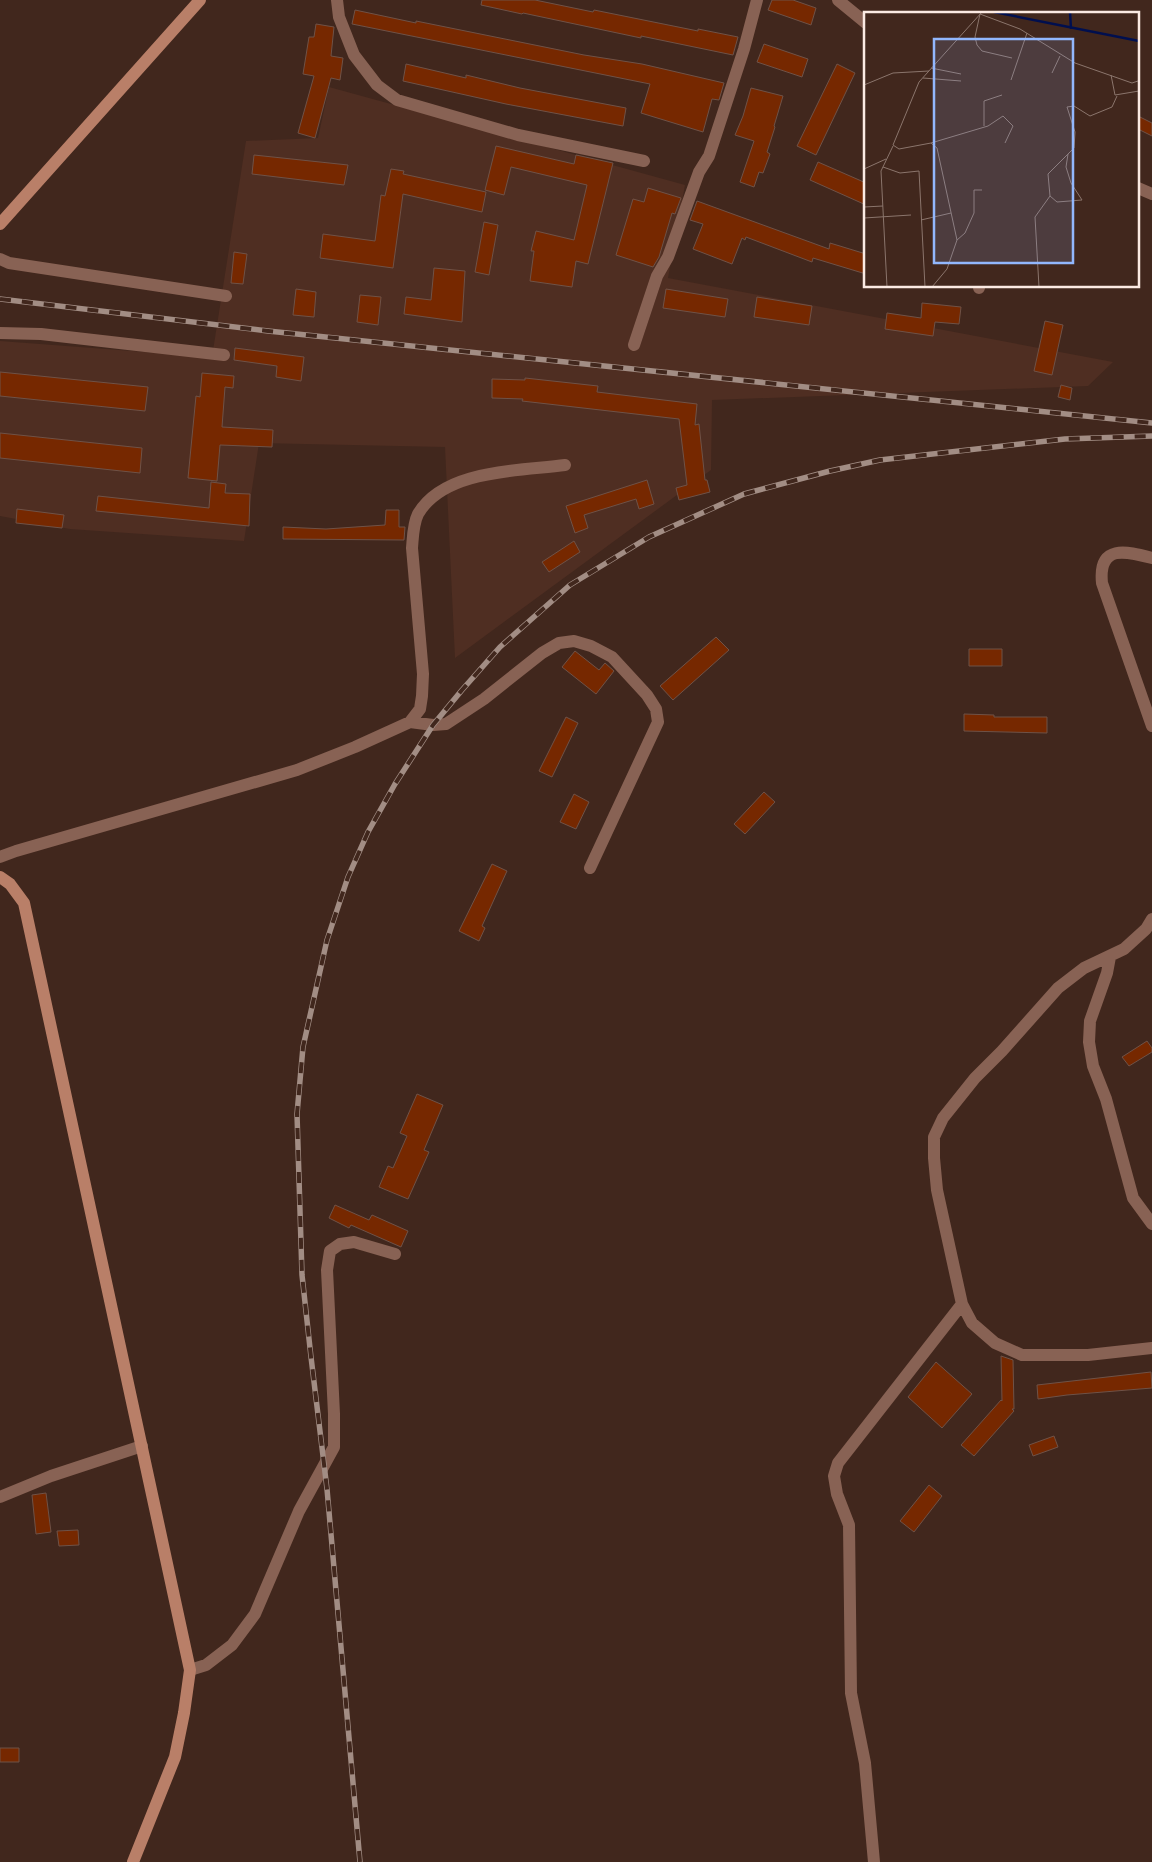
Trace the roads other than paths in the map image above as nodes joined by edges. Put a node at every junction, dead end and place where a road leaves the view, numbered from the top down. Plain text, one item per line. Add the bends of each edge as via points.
1 (200, 0) edge
2 (337, 0) edge
3 (758, 0) edge
4 (838, 0) edge
5 (864, 21) edge
6 (644, 161) dead end
7 (1140, 189) edge
8 (1152, 194) edge
9 (0, 224) edge
10 (0, 259) edge
11 (226, 296) dead end
12 (0, 333) edge
13 (634, 345) dead end
14 (224, 355) dead end
15 (565, 465) dead end
16 (1152, 558) edge
17 (410, 722) junction
18 (1152, 726) edge
19 (0, 857) edge
20 (590, 868) dead end
21 (0, 877) edge
22 (1152, 920) edge
23 (1110, 957) junction
24 (1152, 1224) edge
25 (395, 1254) dead end
26 (962, 1304) junction
27 (1152, 1348) edge
28 (142, 1446) junction
29 (0, 1497) edge
30 (190, 1670) junction
31 (133, 1862) edge
32 (874, 1862) edge

1 - 9 street
2 - 6 street via 338,17 354,55 377,85 397,100 518,135
3 - 13 street via 709,156 699,172 668,257 657,276
4 - 5 street
7 - 8 street
10 - 11 street
12 - 14 street via 42,334
15 - 17 street via 477,476 447,487 431,498 418,515 412,548 424,674 420,709
16 - 18 street via 1116,552 1100,568 1102,583
17 - 19 street via 297,770
17 - 20 street via 446,724 559,643 574,641 612,656 647,695 656,709 658,722
21 - 28 street via 10,884 24,903
22 - 23 street via 1124,949
23 - 24 street via 1090,1021 1089,1042 1093,1066 1106,1099 1133,1198
23 - 26 street via 1084,968 1058,988 957,1098 934,1137 937,1190
25 - 30 street via 354,1242 340,1244 330,1251 327,1270 334,1447 299,1511 255,1614 232,1645 206,1665
26 - 27 street via 972,1323 995,1343 1022,1355 1088,1355
26 - 32 street via 838,1463 834,1476 849,1525 851,1693 865,1764
28 - 29 street via 51,1476
28 - 30 street
30 - 31 street via 175,1757

